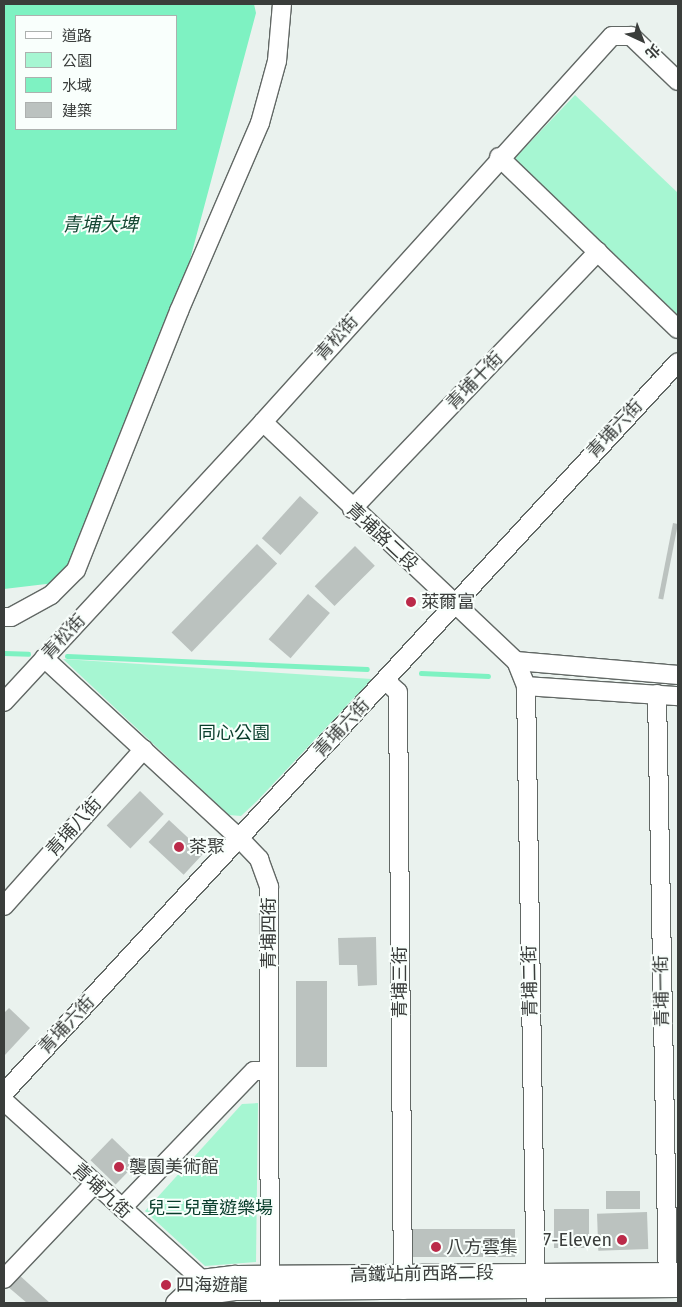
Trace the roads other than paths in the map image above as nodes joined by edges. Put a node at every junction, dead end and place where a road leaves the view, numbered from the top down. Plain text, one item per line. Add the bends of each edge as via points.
1 (282, 4) edge
2 (678, 80) edge
3 (499, 158) junction
4 (598, 252) junction
5 (678, 329) edge
6 (678, 362) edge
7 (263, 422) junction
8 (352, 510) junction
9 (454, 603) junction
10 (4, 617) edge
11 (44, 658) junction
12 (516, 661) junction
13 (678, 675) edge
14 (386, 680) junction
15 (526, 686) junction
16 (657, 694) junction
17 (678, 696) edge
18 (4, 702) edge
19 (144, 749) junction
20 (240, 839) junction
21 (4, 906) edge
22 (268, 1071) junction
23 (4, 1093) edge
24 (4, 1101) edge
25 (94, 1184) junction
26 (122, 1208) junction
27 (4, 1279) edge
28 (201, 1279) junction
29 (673, 1280) edge
30 (403, 1282) junction
31 (535, 1288) edge
32 (270, 1290) edge
33 (175, 1303) edge
34 (197, 1303) edge

1 - 10 street via 276,61 260,123 179,312 76,570 51,595 11,617
2 - 3 street, 青松街 via 631,36 612,36
3 - 4 street
3 - 7 street, 青松街
4 - 5 street
4 - 8 street, 青埔十街
6 - 9 street, 青埔六街
7 - 8 street, 青埔路二段
7 - 11 street, 青松街
8 - 9 street, 青埔路二段
9 - 12 street, 青埔路二段
9 - 14 street, 青埔六街
11 - 18 street, 青松街
11 - 19 street, 青埔四街
12 - 13 street
12 - 15 street, 青埔二街
14 - 20 street, 青埔六街
14 - 30 street, 青埔三街 via 398,692
15 - 16 street
15 - 31 street, 青埔二街
16 - 17 street
16 - 29 street, 青埔一街
19 - 20 street, 青埔四街
19 - 21 street, 青埔八街
20 - 22 street, 青埔四街 via 259,859 269,887
20 - 23 street, 青埔六街
22 - 26 street via 254,1071
22 - 32 street, 青埔四街
24 - 25 street, 青埔九街
25 - 26 street, 青埔九街
25 - 27 street
26 - 28 street, 青埔九街
28 - 32 street, 高鐵站前西路二段
28 - 33 street
29 - 31 street, 高鐵站前西路二段
30 - 31 street, 高鐵站前西路二段
30 - 32 street, 高鐵站前西路二段
32 - 34 street, 高鐵站前西路二段 via 207,1295

